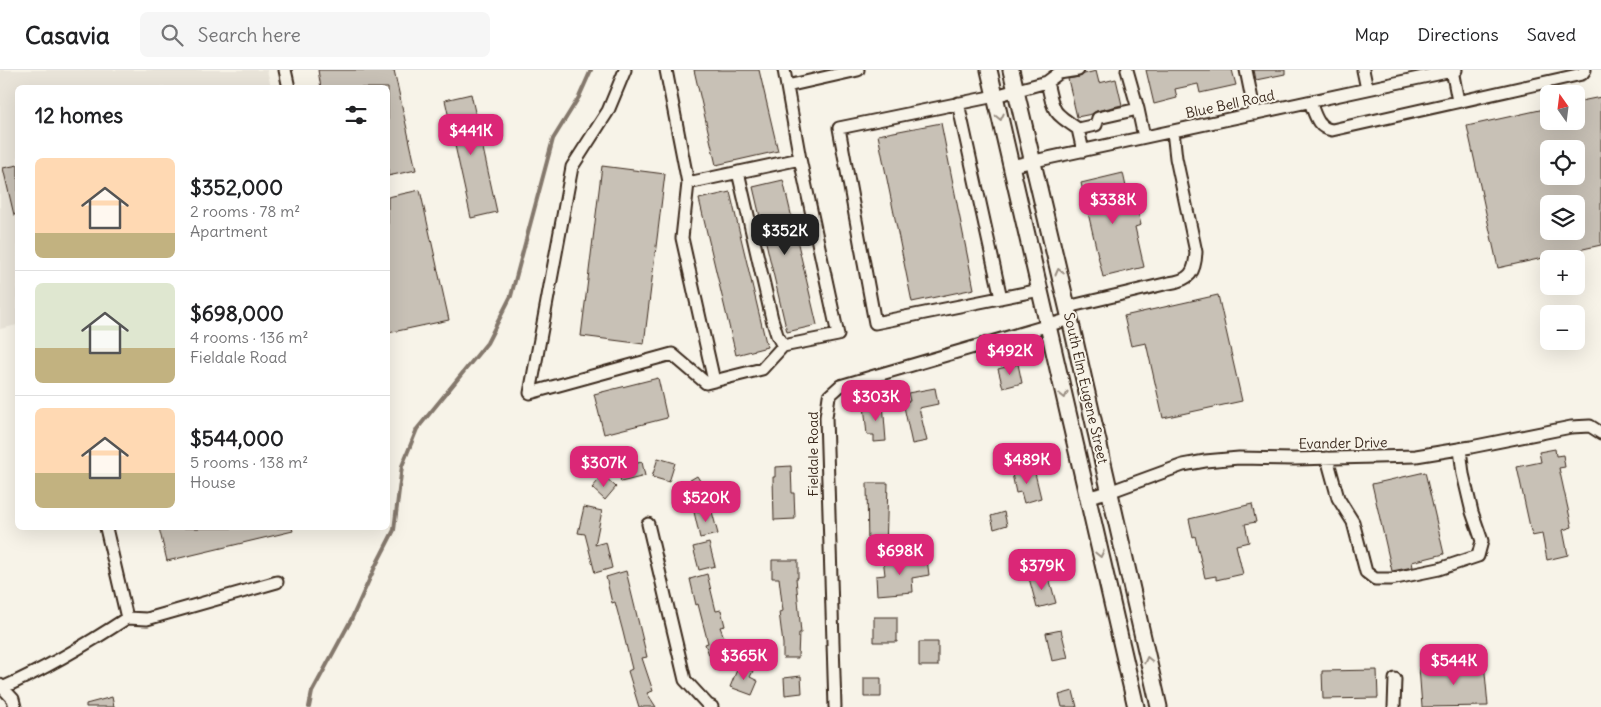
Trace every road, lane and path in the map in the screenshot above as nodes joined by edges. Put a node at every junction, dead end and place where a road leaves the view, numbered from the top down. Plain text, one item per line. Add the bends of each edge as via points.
1 (284, 70) edge
2 (625, 70) edge
3 (666, 70) edge
4 (784, 70) edge
5 (858, 70) edge
6 (989, 70) edge
7 (1011, 70) edge
8 (1078, 70) edge
9 (1127, 70) edge
10 (1246, 70) edge
11 (1363, 70) edge
12 (1453, 70) edge
13 (1585, 70) edge
14 (1409, 75) edge
15 (1047, 82) junction
16 (288, 85) edge
17 (787, 86) junction
18 (1367, 89) junction
19 (1016, 91) junction
20 (995, 96) junction
21 (1458, 101) junction
22 (1310, 102) junction
23 (958, 103) junction
24 (1138, 109) junction
25 (1255, 114) junction
26 (1078, 128) junction
27 (1173, 131) junction
28 (1144, 137) junction
29 (1083, 151) junction
30 (800, 159) junction
31 (1032, 162) junction
32 (1011, 166) junction
33 (738, 172) junction
34 (688, 183) junction
35 (1040, 290) junction
36 (1001, 298) junction
37 (1069, 313) junction
38 (1048, 326) junction
39 (784, 346) junction
40 (714, 381) junction
41 (1601, 433) edge
42 (1460, 449) junction
43 (1327, 458) junction
44 (1109, 492) junction
45 (1088, 497) junction
46 (648, 524) dead end
47 (106, 530) edge
48 (277, 582) dead end
49 (127, 618) junction
50 (1395, 679) dead end
51 (1, 687) edge
52 (15, 707) edge
53 (712, 707) edge
54 (834, 707) edge
55 (1136, 707) edge
56 (1159, 707) edge
57 (1394, 707) edge

1 - 16 street
2 - 40 street via 608,111 572,168 530,393 672,354 706,383
3 - 34 street
4 - 17 street
5 - 17 street
6 - 20 main road, South Elm Eugene Street
7 - 19 main road, South Elm Eugene Street
8 - 15 street via 1059,73
9 - 24 street
10 - 25 street
11 - 18 street
12 - 14 street, Blue Bell Road
12 - 21 street
13 - 21 street via 1582,74
14 - 18 street, Blue Bell Road
15 - 19 street
15 - 26 street via 1057,114
17 - 30 street
18 - 22 street, Blue Bell Road
19 - 20 street
19 - 31 main road, South Elm Eugene Street
20 - 23 street
20 -> 32 main road, South Elm Eugene Street
21 - 22 street via 1332,130 1320,125
22 - 25 street, Blue Bell Road
23 - 36 street
23 - 36 street via 838,128 875,323
24 - 26 street via 1098,118 1096,125
24 - 28 street
25 - 27 street, Blue Bell Road
26 - 29 street
27 - 28 street, Blue Bell Road
27 - 37 street, Fieldale Road via 1196,252 1195,268 1179,281
28 - 29 street, Blue Bell Road
29 - 31 street, Blue Bell Road
30 - 33 street
30 - 39 street via 838,335
31 - 32 street, Blue Bell Road
37 -> 31 main road, South Elm Eugene Street
32 - 35 main road, South Elm Eugene Street
33 - 34 street
33 - 39 street via 772,320
34 - 40 street via 682,238
35 - 36 street
35 - 38 main road, South Elm Eugene Street
37 - 38 street, Fieldale Road
37 - 44 main road, South Elm Eugene Street
38 -> 45 main road, South Elm Eugene Street
38 - 54 street, Fieldale Road via 840,386 829,396 826,417
39 - 40 street via 762,369
41 - 42 street, Evander Drive via 1590,426 1571,427
42 - 43 street, Evander Drive via 1416,456
42 - 43 street via 1472,512 1482,541 1478,556 1439,569 1391,579 1375,579 1366,572 1353,522 1338,498
43 - 44 street, Evander Drive via 1239,458 1183,465
44 - 45 street, Evander Drive
56 -> 44 main road, South Elm Eugene Street
45 -> 55 main road, South Elm Eugene Street
46 - 53 street via 685,680
47 - 49 street
48 - 49 street via 148,619
49 - 51 street via 38,672
50 - 57 street
51 - 52 street via 13,699

